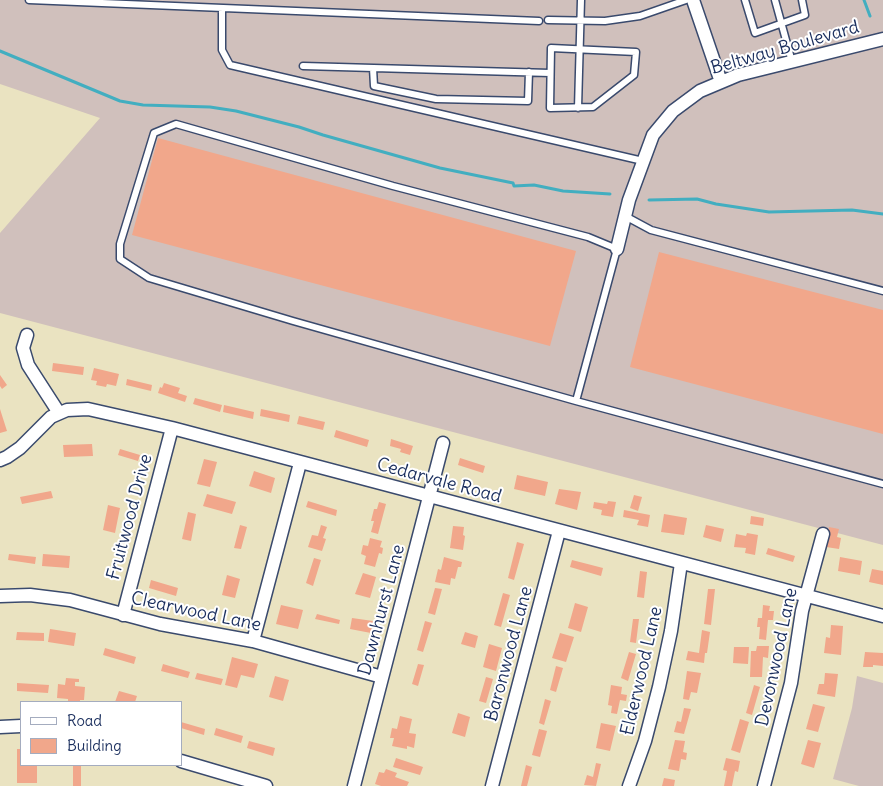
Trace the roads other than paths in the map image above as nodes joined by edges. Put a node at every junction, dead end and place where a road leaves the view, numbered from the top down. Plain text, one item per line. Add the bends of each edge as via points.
1 (28, 0) edge
2 (581, 0) edge
3 (686, 0) edge
4 (692, 0) edge
5 (744, 0) edge
6 (774, 0) edge
7 (802, 0) edge
8 (222, 8) junction
9 (548, 20) dead end
10 (539, 21) dead end
11 (580, 21) junction
12 (782, 24) junction
13 (883, 39) edge
14 (580, 49) junction
15 (792, 62) junction
16 (303, 66) dead end
17 (373, 68) junction
18 (529, 72) junction
19 (550, 73) junction
20 (721, 82) junction
21 (578, 108) junction
22 (643, 161) junction
23 (625, 216) junction
24 (617, 249) junction
25 (883, 291) edge
26 (27, 335) dead end
27 (576, 401) junction
28 (59, 413) junction
29 (172, 428) junction
30 (443, 443) dead end
31 (0, 460) edge
32 (300, 462) junction
33 (883, 484) edge
34 (429, 496) junction
35 (560, 531) junction
36 (823, 534) dead end
37 (681, 563) junction
38 (0, 596) edge
39 (806, 597) junction
40 (123, 615) junction
41 (883, 616) edge
42 (253, 641) junction
43 (382, 677) junction
44 (20, 726) edge
45 (0, 727) edge
46 (182, 761) edge
47 (266, 786) edge
48 (354, 786) edge
49 (492, 786) edge
50 (629, 786) edge
51 (764, 786) edge

1 - 8 lane
2 - 11 lane
3 - 11 lane via 640,16
4 - 20 street
5 - 12 lane via 755,33
6 - 12 lane
7 - 12 lane via 805,15
8 - 10 lane
8 - 22 lane via 222,50 230,65
9 - 11 lane
11 - 14 lane
12 - 15 lane
13 - 15 street, Beltway Boulevard
14 - 19 lane via 551,48
14 - 21 lane
14 - 21 lane via 636,52 634,75 593,107
15 - 20 street, Beltway Boulevard
16 - 17 lane
17 - 18 lane
17 - 18 lane via 374,86 436,99 528,101
18 - 19 lane
19 - 21 lane via 550,108
20 - 22 street, Beltway Boulevard via 700,91 673,111 653,135
22 - 23 street, Beltway Boulevard
23 - 24 street, Beltway Boulevard
23 - 25 lane via 651,230
24 - 27 lane
24 - 27 lane via 588,237 176,124 154,133 120,244 120,259 150,278
26 - 28 street via 23,348 28,365
27 - 33 lane
28 - 29 street, Cedarvale Road via 76,408 88,409
28 - 31 street, Cedarvale Road via 20,448
29 - 32 street, Cedarvale Road
29 - 40 street, Fruitwood Drive
30 - 34 street, Dawnhurst Lane
32 - 34 street, Cedarvale Road
32 - 42 street
34 - 35 street, Cedarvale Road
34 - 43 street, Dawnhurst Lane
35 - 37 street, Cedarvale Road
35 - 49 street, Baronwood Lane
36 - 39 street, Devonwood Lane
37 - 39 street, Cedarvale Road
37 - 50 street, Elderwood Lane via 661,679
38 - 40 street, Clearwood Lane via 48,596
39 - 41 street, Cedarvale Road
39 - 51 street, Devonwood Lane via 792,682
40 - 42 street, Clearwood Lane
42 - 43 street, Clearwood Lane
43 - 48 street, Dawnhurst Lane
44 - 45 street
46 - 47 street

